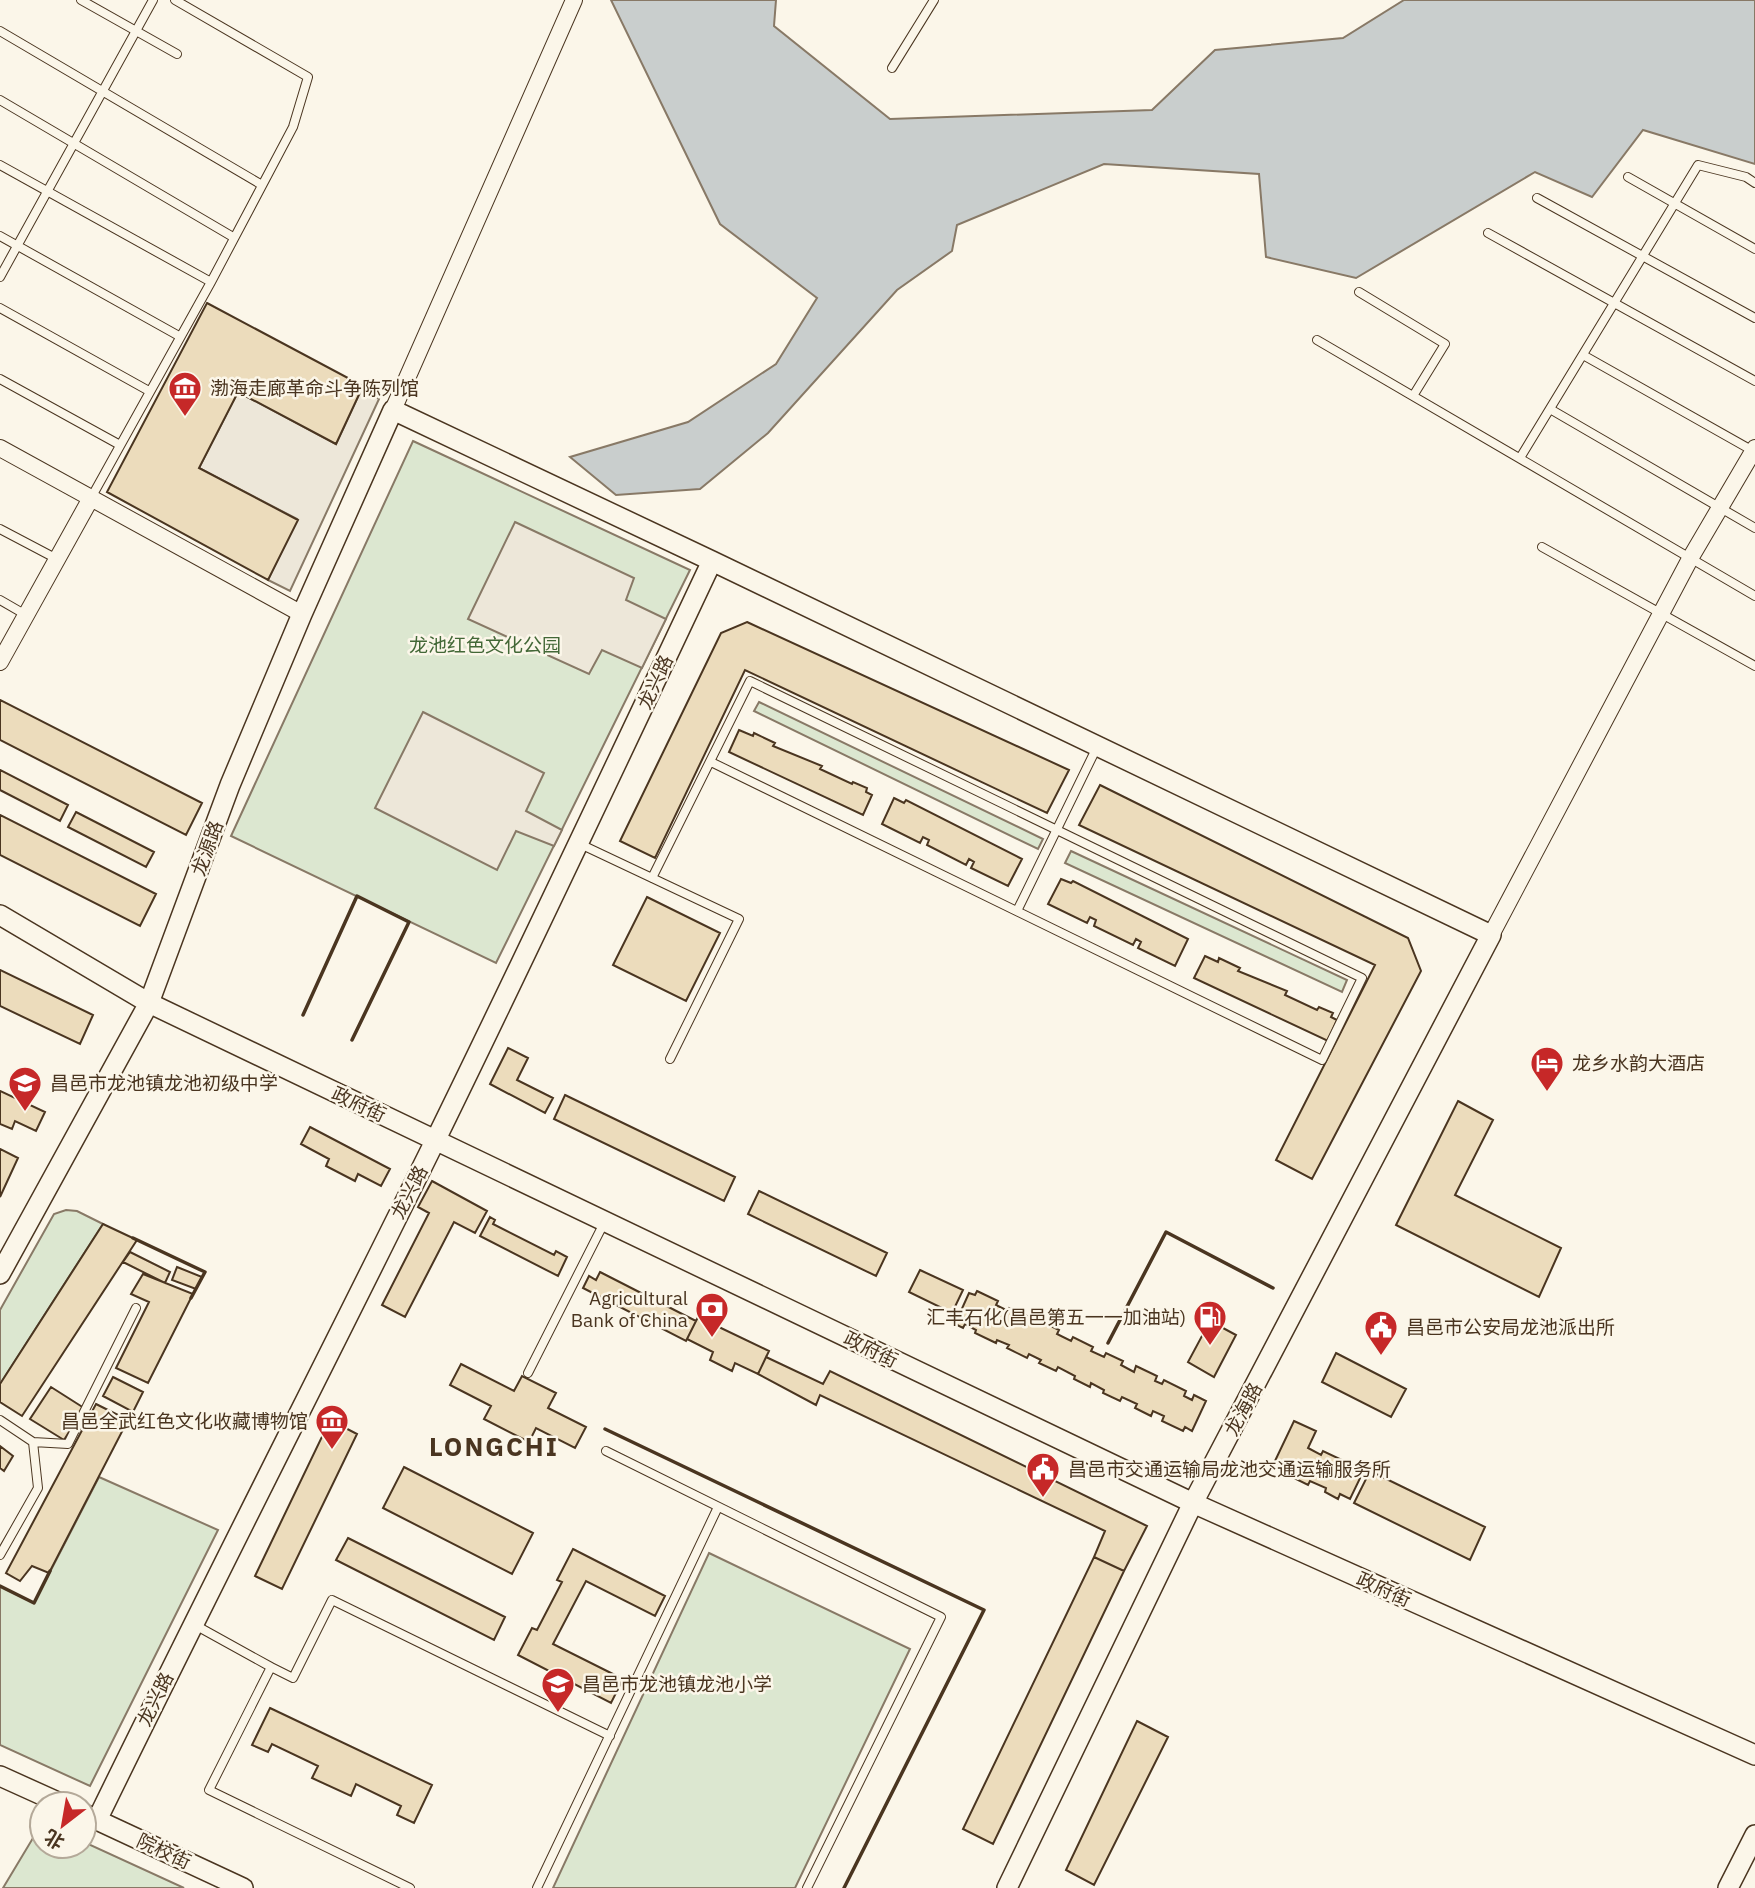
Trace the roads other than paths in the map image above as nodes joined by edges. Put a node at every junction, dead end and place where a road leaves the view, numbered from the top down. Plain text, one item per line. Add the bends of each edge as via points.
1 (81, 0) edge
2 (153, 0) edge
3 (175, 0) edge
4 (574, 0) edge
5 (934, 0) edge
6 (0, 31) edge
7 (136, 31) junction
8 (177, 54) dead end
9 (892, 68) dead end
10 (103, 91) junction
11 (0, 100) edge
12 (74, 143) junction
13 (0, 165) edge
14 (1628, 177) dead end
15 (1755, 183) edge
16 (262, 185) junction
17 (47, 191) junction
18 (1537, 198) dead end
19 (1675, 203) junction
20 (1488, 233) dead end
21 (0, 236) edge
22 (233, 237) junction
23 (17, 246) junction
24 (1755, 248) edge
25 (1643, 256) junction
26 (0, 277) edge
27 (211, 282) junction
28 (1359, 292) dead end
29 (1614, 303) junction
30 (0, 307) edge
31 (1755, 318) edge
32 (179, 336) junction
33 (1317, 340) dead end
34 (1583, 355) junction
35 (0, 379) edge
36 (1755, 382) edge
37 (149, 391) junction
38 (1413, 396) junction
39 (1550, 409) junction
40 (393, 410) junction
41 (120, 445) junction
42 (0, 448) edge
43 (1754, 450) edge
44 (1520, 458) junction
45 (91, 498) junction
46 (1720, 508) junction
47 (1755, 528) edge
48 (0, 529) edge
49 (1542, 547) dead end
50 (1691, 557) junction
51 (57, 559) junction
52 (712, 561) junction
53 (1755, 596) edge
54 (0, 600) edge
55 (302, 614) junction
56 (1661, 614) junction
57 (26, 615) junction
58 (0, 662) edge
59 (1755, 666) edge
60 (1098, 746) junction
61 (711, 762) junction
62 (1057, 830) junction
63 (579, 844) junction
64 (652, 878) junction
65 (1017, 911) junction
66 (0, 915) edge
67 (1491, 935) junction
68 (149, 1003) junction
69 (670, 1059) dead end
70 (435, 1140) junction
71 (605, 1221) junction
72 (0, 1274) edge
73 (136, 1308) dead end
74 (528, 1373) dead end
75 (0, 1420) edge
76 (33, 1442) junction
77 (606, 1451) dead end
78 (1193, 1503) junction
79 (718, 1507) junction
80 (0, 1555) edge
81 (192, 1624) junction
82 (271, 1667) junction
83 (610, 1736) junction
84 (1755, 1755) edge
85 (0, 1776) edge
86 (31, 1790) edge
87 (98, 1802) edge
88 (98, 1821) edge
89 (1755, 1835) edge
90 (243, 1888) edge
91 (411, 1888) edge
92 (537, 1888) edge
93 (807, 1888) edge
94 (1007, 1888) edge
95 (1728, 1888) edge

1 - 7 lane
2 - 7 lane
3 - 16 lane via 308,77 293,127
4 - 40 street
5 - 9 lane
6 - 10 lane
7 - 8 lane
7 - 10 lane
10 - 12 lane
10 - 16 lane
11 - 12 lane
12 - 17 lane
12 - 22 lane
13 - 17 lane
14 - 19 lane
15 - 19 lane via 1698,165
16 - 22 lane
17 - 23 lane
17 - 27 lane
18 - 25 lane
19 - 24 lane
19 - 25 lane
20 - 29 lane
21 - 23 lane
22 - 27 lane
23 - 26 lane
23 - 32 lane
25 - 29 lane
25 - 31 lane
27 - 32 lane
28 - 38 lane via 1445,344
29 - 34 lane
29 - 36 lane
30 - 37 lane
32 - 37 lane
33 - 38 lane
34 - 39 lane
34 - 43 lane
35 - 41 lane
37 - 41 lane
38 - 44 lane
39 - 44 lane
39 - 46 lane
40 - 52 street
40 - 55 street, 龙源路
41 - 45 lane
42 - 45 street
43 - 46 street
44 - 50 lane
45 - 51 street
45 - 55 street
46 - 47 lane
46 - 50 street
48 - 51 lane
49 - 56 lane
50 - 53 lane
50 - 56 street
51 - 57 street
52 - 60 street
52 - 63 street, 龙兴路
54 - 57 lane
55 - 68 street, 龙源路 via 230,785
56 - 59 lane
56 - 67 street
57 - 58 street
60 - 62 lane
60 - 67 street
61 - 62 lane via 750,681
61 - 64 lane
61 - 65 lane
62 - 65 lane
62 - 65 lane via 1362,978 1351,1002 1322,1060
63 - 64 lane
63 - 70 street, 龙兴路
64 - 69 lane via 739,919
66 - 68 street, 政府街
67 - 78 street, 龙海路
68 - 70 street, 政府街
68 - 72 street, 龙源路
70 - 71 street, 政府街
70 - 81 street, 龙兴路
71 - 74 lane
71 - 78 street, 政府街
73 - 76 lane via 68,1444
75 - 76 lane
76 - 80 lane via 38,1488
77 - 79 lane
78 - 84 street, 政府街
78 - 94 street, 龙海路
79 - 83 lane
79 - 93 lane via 941,1617
81 - 82 lane
81 - 87 street, 龙兴路
82 - 83 lane via 293,1678 332,1600
82 - 91 lane via 209,1790
83 - 92 lane
85 - 86 street
88 - 90 street, 院校街
89 - 95 street

